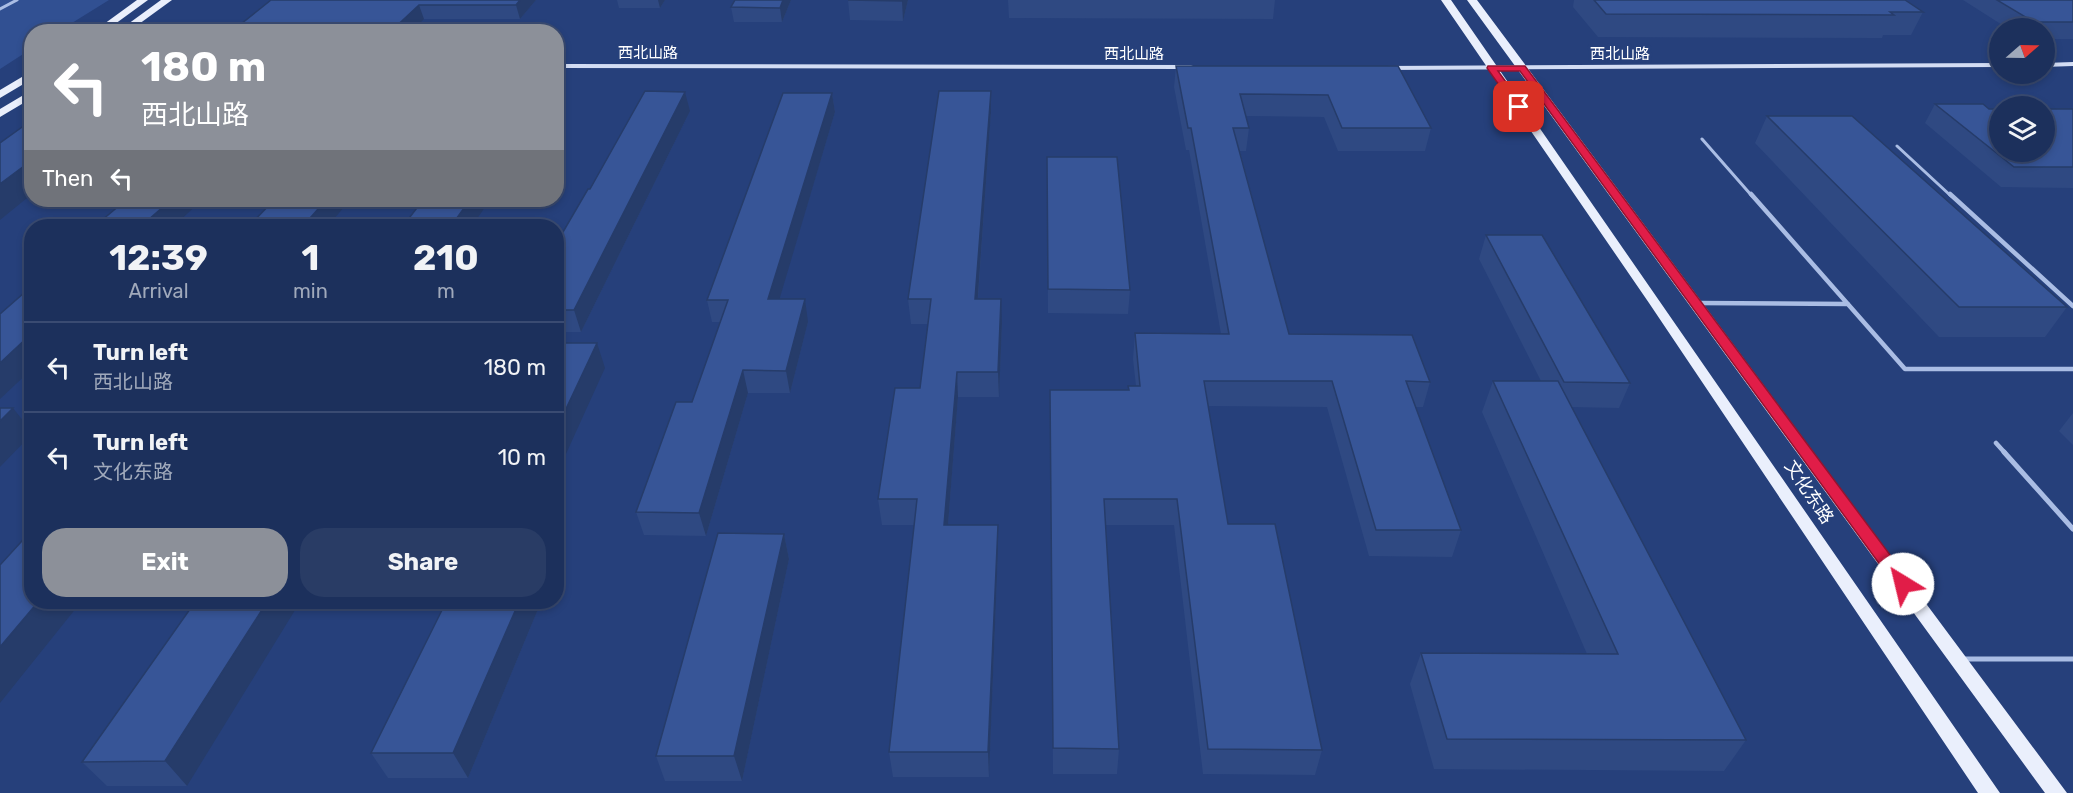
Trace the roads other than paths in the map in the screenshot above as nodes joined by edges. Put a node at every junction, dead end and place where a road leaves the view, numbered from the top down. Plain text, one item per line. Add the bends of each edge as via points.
1 (17, 0) edge
2 (143, 0) edge
3 (167, 0) edge
4 (1446, 0) edge
5 (1472, 0) edge
6 (0, 9) edge
7 (108, 24) edge
8 (132, 24) edge
9 (2055, 64) edge
10 (2073, 64) edge
11 (1989, 65) edge
12 (564, 66) edge
13 (1205, 67) edge
14 (1372, 68) edge
15 (1492, 68) junction
16 (1522, 68) junction
17 (24, 79) edge
18 (0, 95) edge
19 (24, 98) edge
20 (0, 114) edge
21 (1702, 139) dead end
22 (1897, 146) dead end
23 (1695, 303) junction
24 (1848, 304) junction
25 (2073, 306) edge
26 (2073, 369) edge
27 (1996, 443) dead end
28 (2073, 530) edge
29 (1958, 659) junction
30 (2073, 659) edge
31 (1990, 793) edge
32 (2056, 793) edge

1 - 6 lane
2 - 7 main road
3 - 8 main road
4 - 15 main road, 文化东路
5 - 16 main road
9 - 10 main road
11 - 16 main road, 西北山路
12 - 13 main road, 西北山路
14 - 15 main road, 西北山路
15 - 16 main road, 西北山路
15 - 31 main road, 文化东路
16 - 23 main road
17 - 18 main road
19 - 20 main road
21 - 24 lane
22 - 25 lane
23 - 24 lane
23 - 29 main road
24 - 26 lane via 1905,369
27 - 28 lane
29 - 30 lane
29 - 32 main road

